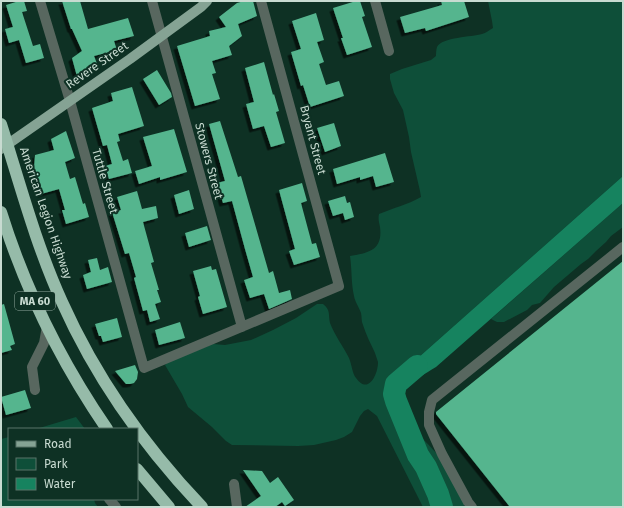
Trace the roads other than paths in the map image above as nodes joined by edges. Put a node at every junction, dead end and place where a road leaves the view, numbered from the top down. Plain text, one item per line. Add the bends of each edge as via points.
1 (40, 1) edge
2 (152, 1) edge
3 (207, 1) edge
4 (261, 1) edge
5 (376, 1) edge
6 (162, 35) junction
7 (389, 51) dead end
8 (70, 101) junction
9 (1, 124) edge
10 (4, 147) edge
11 (1, 212) edge
12 (623, 247) edge
13 (47, 326) junction
14 (242, 327) junction
15 (35, 390) dead end
16 (106, 428) edge
17 (137, 428) edge
18 (138, 429) edge
19 (138, 470) edge
20 (234, 484) dead end
21 (169, 507) edge
22 (202, 507) edge
23 (237, 507) edge
24 (472, 507) edge

1 - 8 street, Tuttle Street
2 - 6 street, Stowers Street
3 - 6 main road, Revere Street
4 - 14 street, Bryant Street via 339,286
5 - 7 street
6 - 8 main road, Revere Street
6 - 14 street, Stowers Street
8 - 10 main road, Revere Street
8 - 14 street, Tuttle Street via 144,368
9 - 10 highway, American Legion Highway / MA 60
10 - 17 highway, American Legion Highway / MA 60 via 62,302 104,380
11 - 13 highway, MA 60 via 19,265
12 - 24 street via 432,400 429,425
13 - 15 street via 44,343 32,367
13 - 16 highway, MA 60 via 79,385
18 - 22 highway, American Legion Highway / MA 60
19 - 21 highway
20 - 23 street

